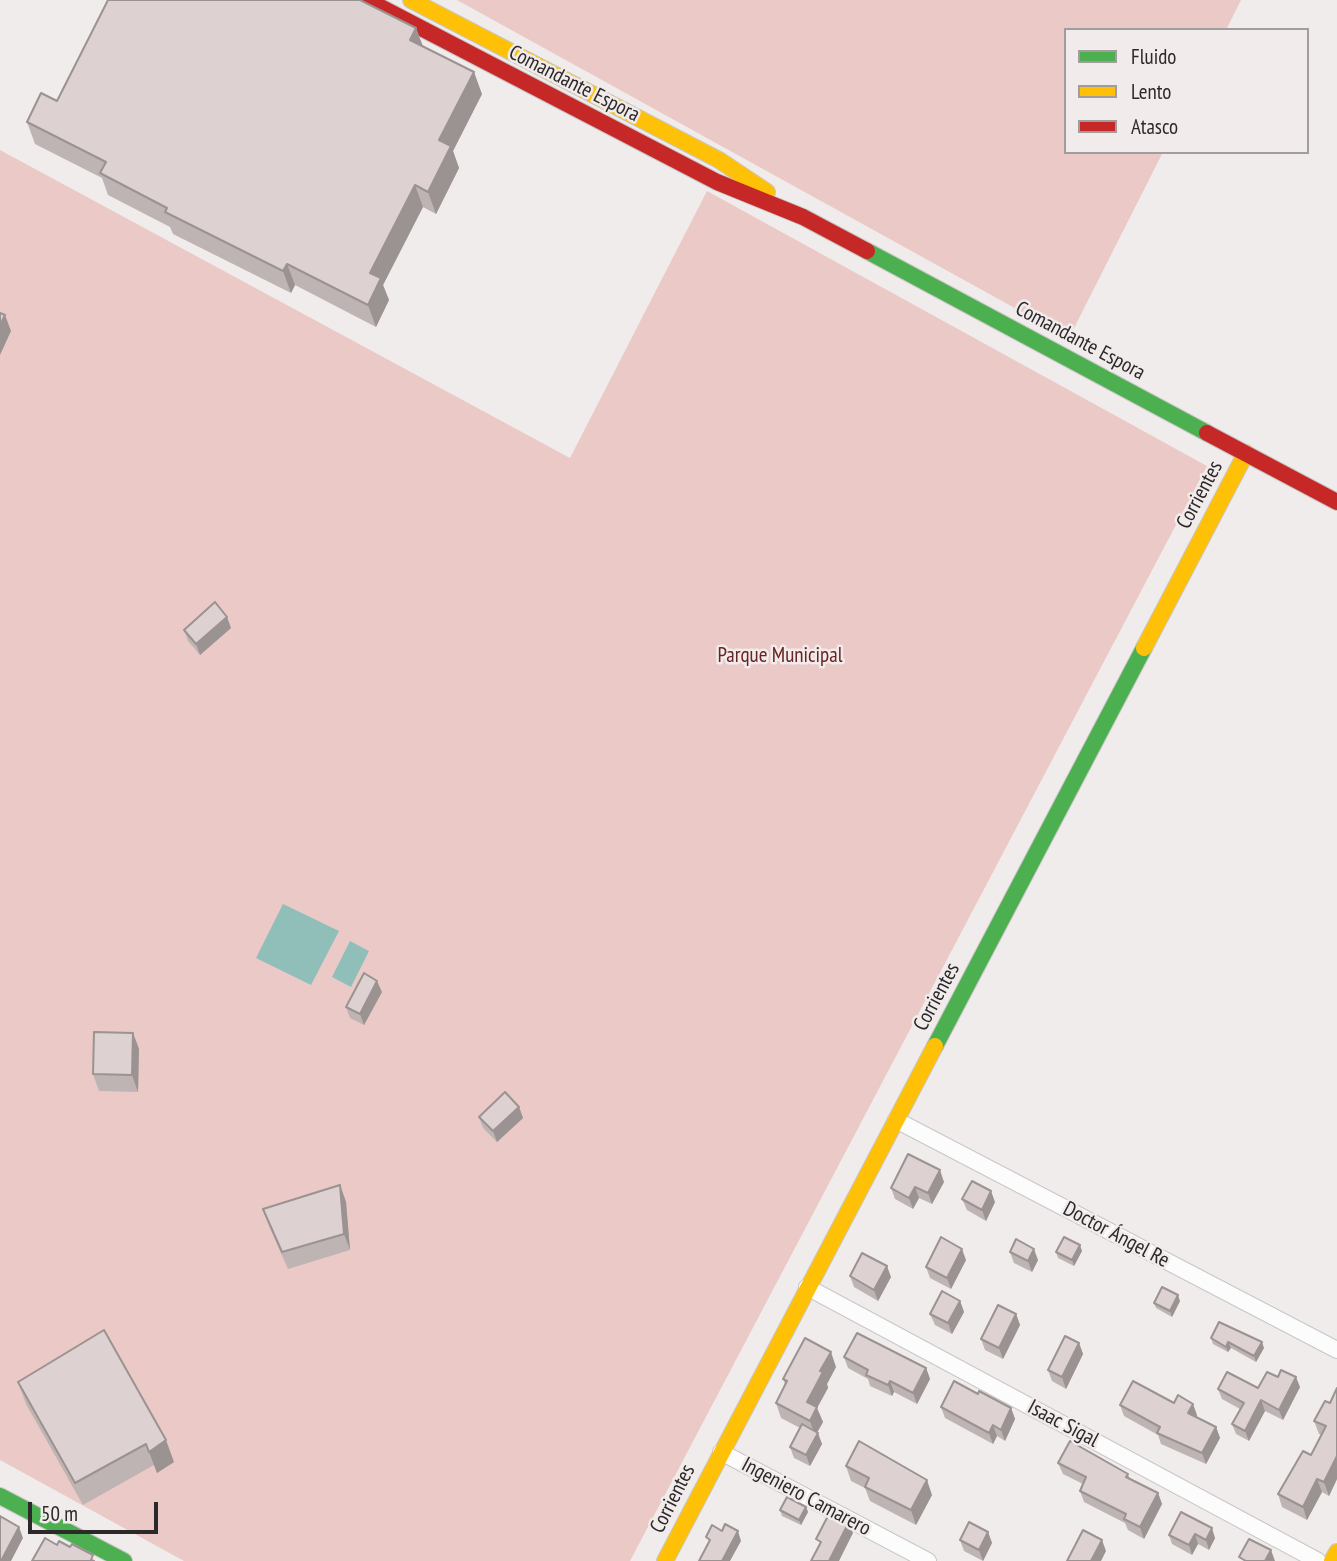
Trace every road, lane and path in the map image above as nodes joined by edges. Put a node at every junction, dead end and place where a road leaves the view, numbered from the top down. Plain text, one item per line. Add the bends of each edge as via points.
1 (367, 0) edge
2 (411, 0) edge
3 (803, 217) junction
4 (1246, 453) junction
5 (1337, 502) edge
6 (896, 1120) junction
7 (807, 1287) junction
8 (1337, 1350) edge
9 (721, 1452) junction
10 (0, 1496) edge
11 (1337, 1552) edge
12 (124, 1561) edge
13 (665, 1561) edge
14 (928, 1561) edge
15 (1318, 1561) edge
16 (1332, 1561) edge

1 - 3 street, Comandante Espora via 718,182
2 - 3 street, Comandante Espora via 719,160
3 - 4 street, Comandante Espora
4 - 5 street, Comandante Espora
4 - 6 street, Corrientes
6 - 7 street, Corrientes
6 - 8 street, Doctor Ángel Re
7 - 9 street, Corrientes
7 - 15 street, Isaac Sigal
9 - 13 street, Corrientes
9 - 14 street, Ingeniero Camarero
10 - 12 street
11 - 16 street

